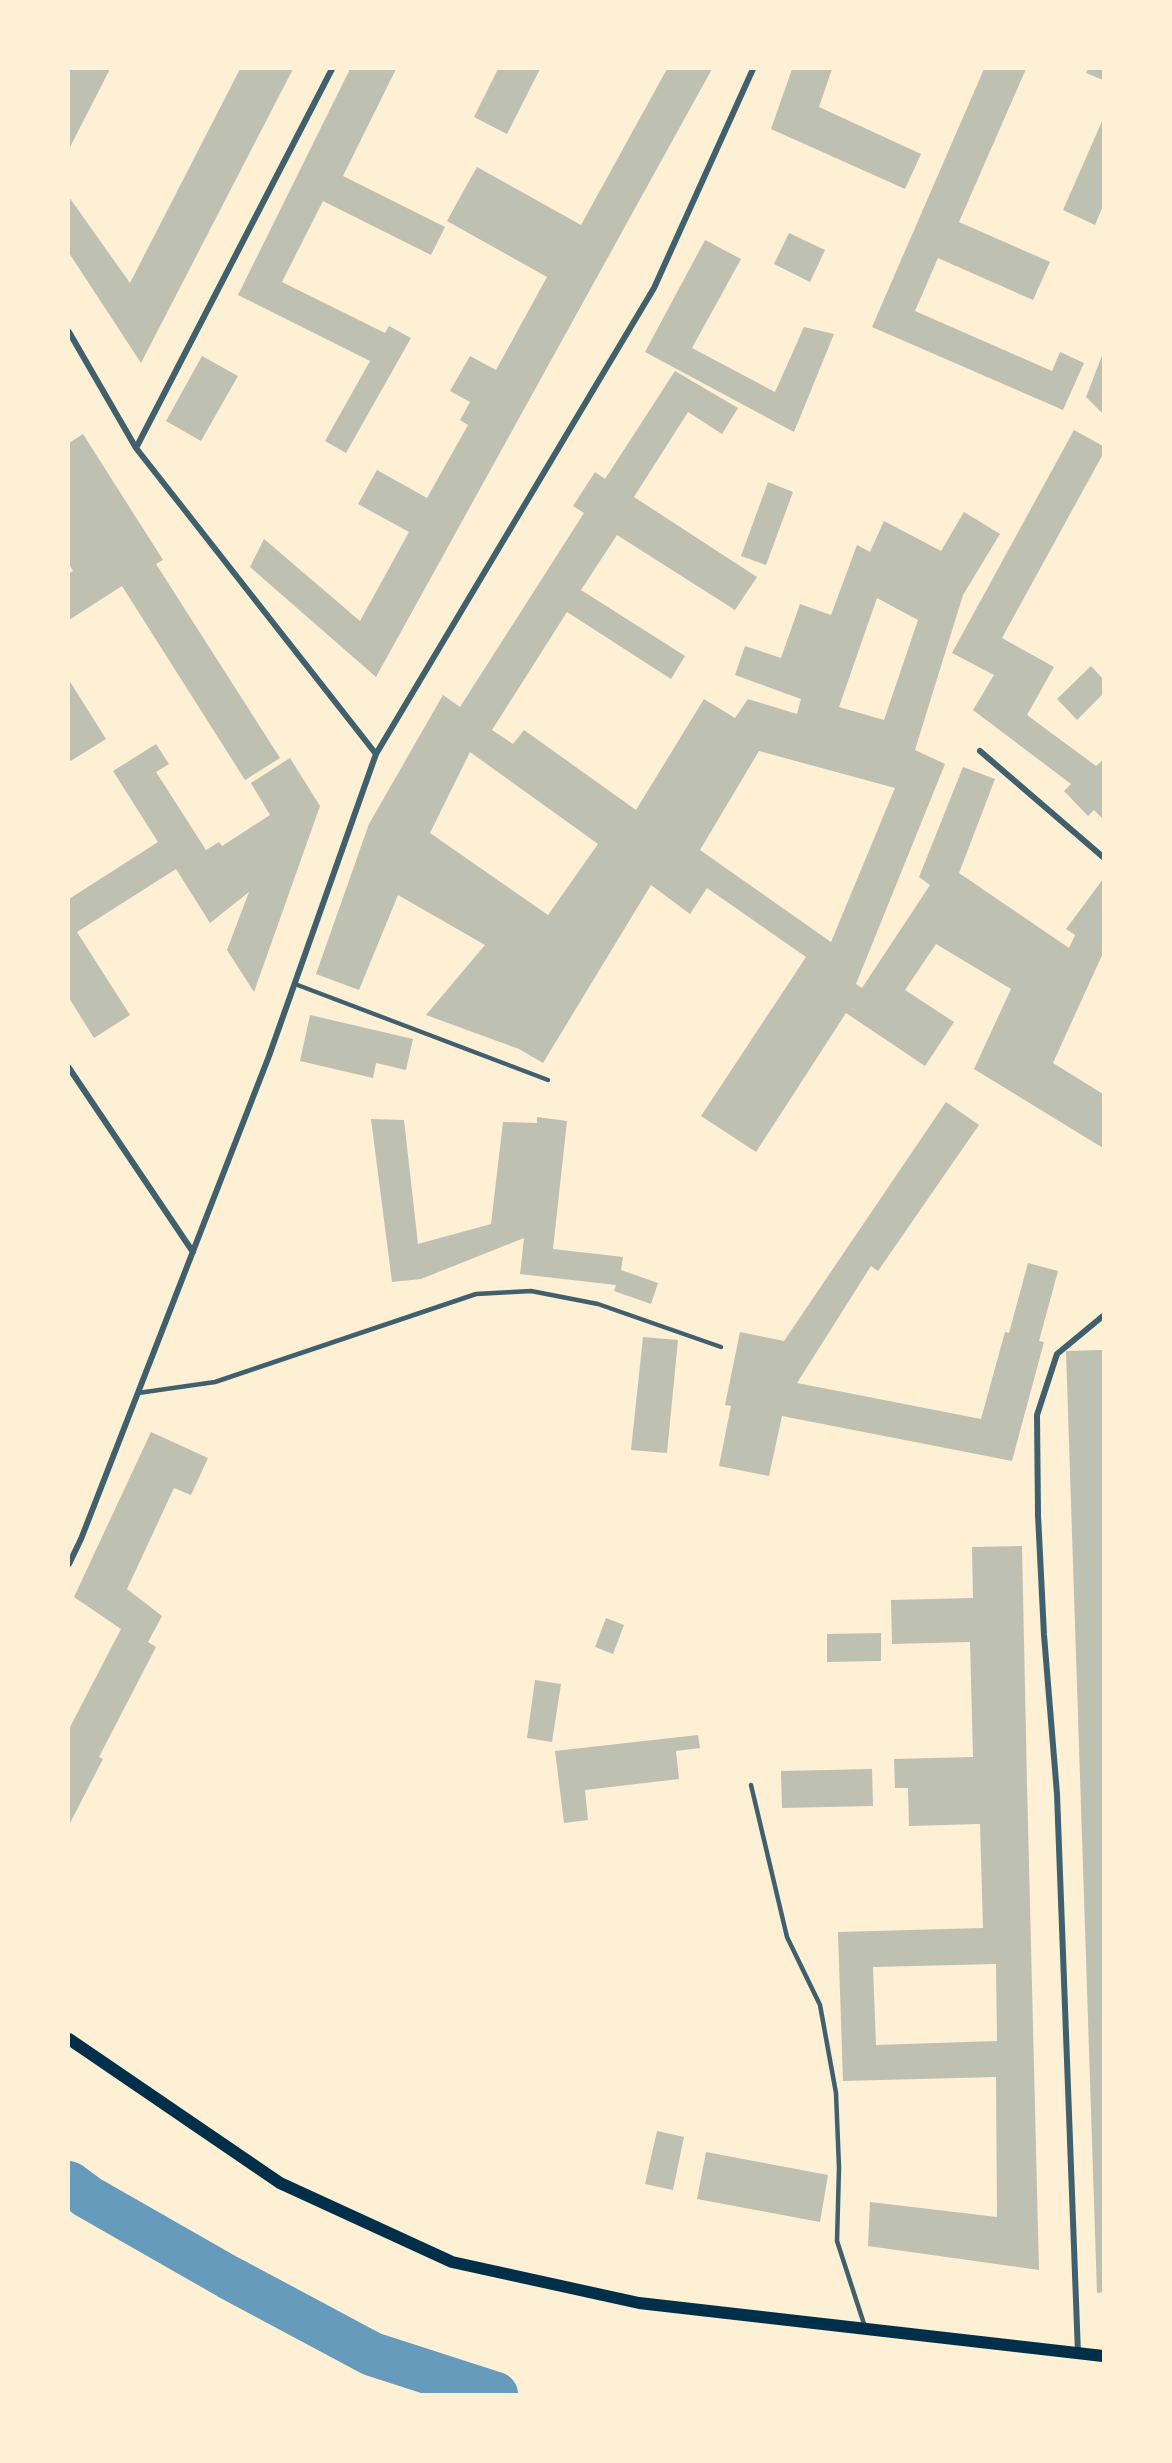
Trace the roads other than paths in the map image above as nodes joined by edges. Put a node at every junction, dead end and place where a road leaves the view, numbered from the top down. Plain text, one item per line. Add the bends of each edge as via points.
1 (332, 69) edge
2 (753, 69) edge
3 (69, 332) edge
4 (136, 448) junction
5 (980, 751) dead end
6 (376, 754) junction
7 (1103, 856) edge
8 (295, 984) junction
9 (69, 1068) edge
10 (548, 1080) dead end
11 (193, 1252) junction
12 (1103, 1316) edge
13 (721, 1347) dead end
14 (138, 1394) junction
15 (69, 1564) edge
16 (751, 1785) dead end
17 (69, 2039) edge
18 (866, 2330) junction
19 (1078, 2355) junction
20 (1103, 2356) edge

1 - 4 street
2 - 6 street via 654,288
3 - 4 street
4 - 6 street
5 - 7 street
6 - 8 street
8 - 10 lane
8 - 11 street
9 - 11 street
11 - 14 street
12 - 19 street via 1057,1354 1037,1415 1038,1526 1057,1794
13 - 14 lane via 598,1304 531,1291 476,1294 215,1382
14 - 15 street
16 - 18 lane via 787,1937 820,2005 836,2093 837,2241
17 - 18 main road via 280,2182 452,2262 639,2303
18 - 19 main road
19 - 20 main road

